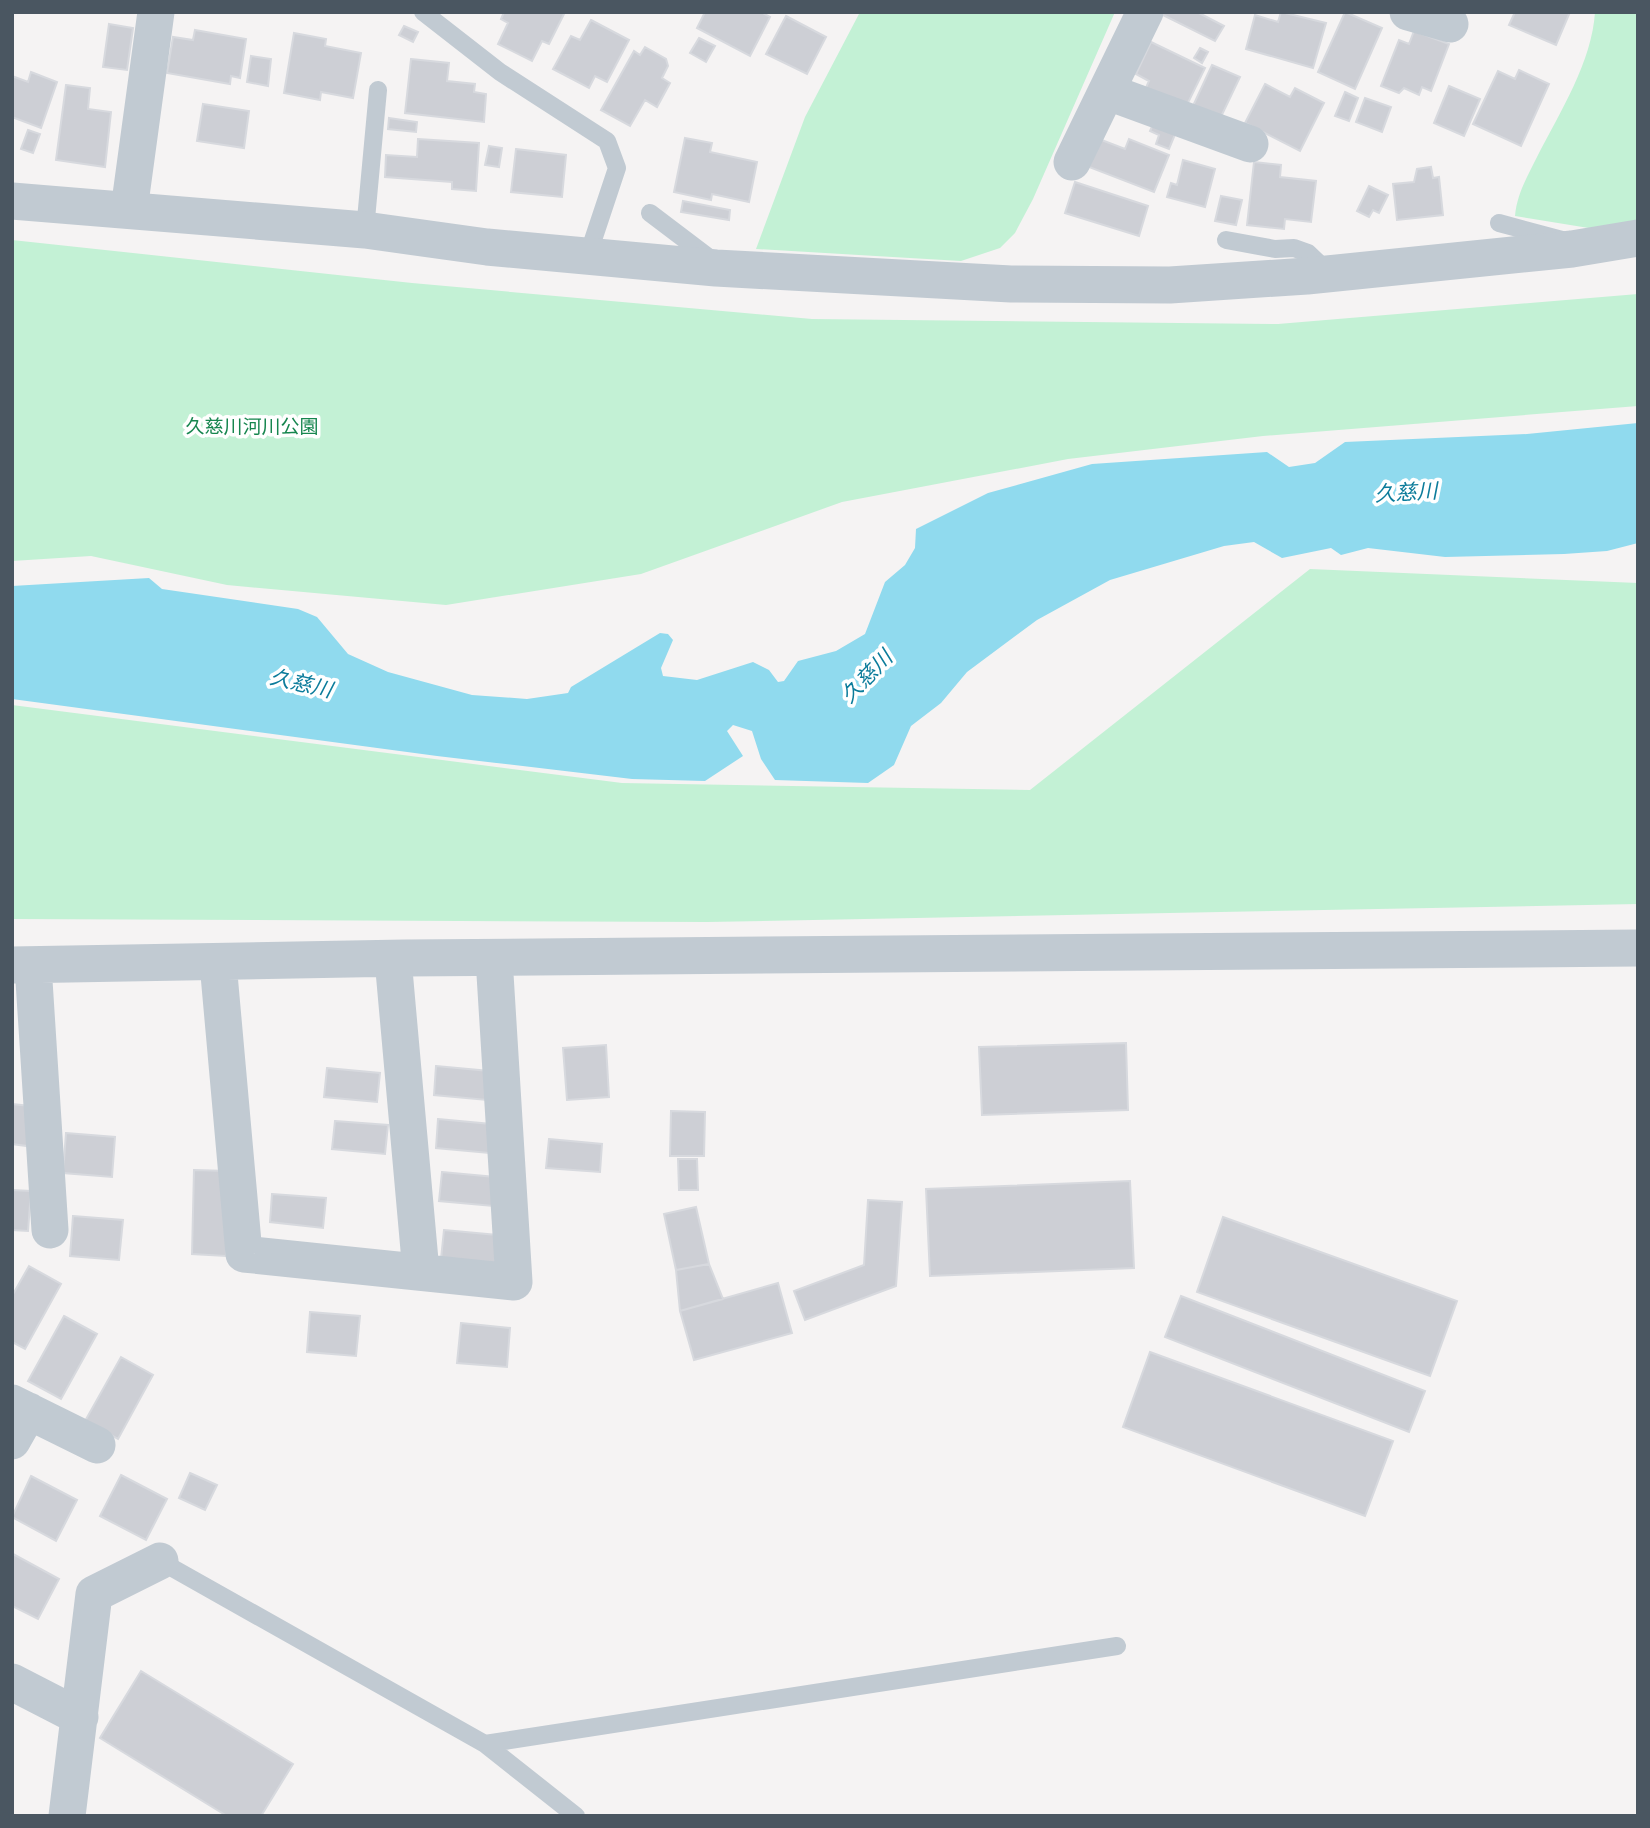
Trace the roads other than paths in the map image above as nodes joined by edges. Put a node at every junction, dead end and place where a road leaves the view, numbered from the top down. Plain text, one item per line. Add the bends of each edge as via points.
1 (156, 12) edge
2 (423, 12) edge
3 (1145, 12) edge
4 (1408, 12) edge
5 (1450, 24) dead end
6 (378, 90) dead end
7 (1108, 92) junction
8 (1250, 144) dead end
9 (1072, 162) dead end
10 (12, 201) edge
11 (129, 210) junction
12 (650, 213) dead end
13 (1499, 223) dead end
14 (365, 230) junction
15 (1638, 239) edge
16 (1226, 240) dead end
17 (1572, 250) junction
18 (588, 255) junction
19 (723, 268) junction
20 (1330, 274) junction
21 (1638, 948) edge
22 (394, 958) junction
23 (494, 958) junction
24 (218, 963) junction
25 (22, 965) edge
26 (50, 1230) dead end
27 (421, 1272) junction
28 (18, 1418) edge
29 (97, 1446) dead end
30 (160, 1560) joint
31 (1117, 1646) dead end
32 (12, 1682) edge
33 (80, 1717) junction
34 (485, 1744) junction
35 (67, 1816) edge
36 (576, 1816) edge

1 - 11 street
2 - 18 lane via 500,72 607,141 617,168
3 - 7 street
4 - 5 street
6 - 14 lane
7 - 8 street
7 - 9 street
10 - 11 street
11 - 14 street
12 - 19 lane
13 - 17 lane via 1557,237
14 - 18 street
15 - 17 street
16 - 20 lane via 1294,248 1308,253
17 - 20 street
18 - 19 street
19 - 20 street via 1011,284 1170,285
21 - 23 street
22 - 23 street
22 - 24 street
22 - 27 street
23 - 27 street via 514,1282
24 - 25 street
24 - 27 street via 244,1254
25 - 26 street
28 - 29 street
30 - 33 street via 94,1594
30 - 34 lane
31 - 34 lane
32 - 33 street
33 - 35 street
34 - 36 lane

